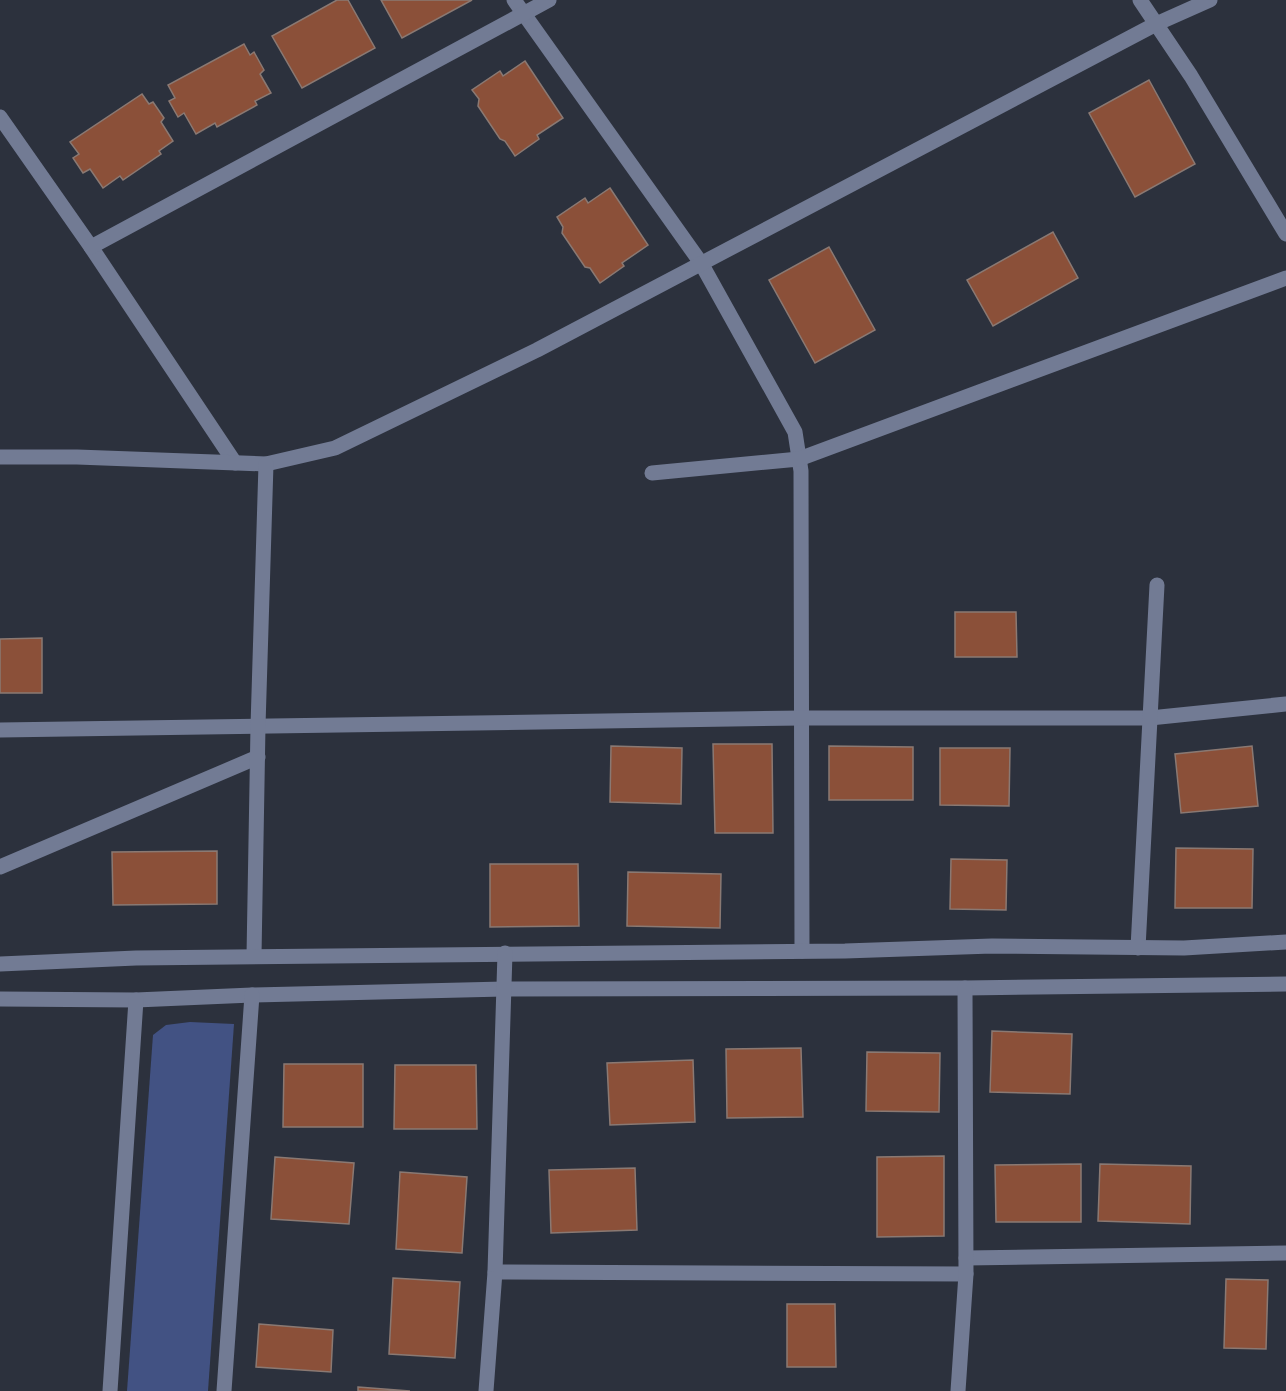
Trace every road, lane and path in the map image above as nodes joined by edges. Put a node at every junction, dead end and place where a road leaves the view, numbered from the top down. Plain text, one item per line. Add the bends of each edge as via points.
1 (514, 0) edge
2 (549, 0) edge
3 (1140, 0) edge
4 (1210, 0) edge
5 (522, 14) junction
6 (1156, 24) junction
7 (0, 117) edge
8 (1286, 234) edge
9 (91, 247) junction
10 (701, 263) junction
11 (1286, 278) edge
12 (0, 457) edge
13 (799, 459) junction
14 (236, 463) junction
15 (266, 464) junction
16 (652, 472) dead end
17 (1157, 585) dead end
18 (1286, 704) edge
19 (803, 718) junction
20 (1150, 718) junction
21 (258, 726) junction
22 (0, 730) edge
23 (258, 757) junction
24 (0, 867) edge
25 (1286, 942) edge
26 (1138, 948) junction
27 (802, 951) junction
28 (505, 953) junction
29 (254, 956) junction
30 (0, 964) edge
31 (1286, 984) edge
32 (965, 988) junction
33 (504, 989) junction
34 (252, 995) junction
35 (0, 999) edge
36 (136, 1000) junction
37 (1286, 1253) edge
38 (966, 1266) junction
39 (495, 1272) junction
40 (110, 1391) edge
41 (224, 1391) edge
42 (486, 1391) edge
43 (958, 1391) edge

1 - 5 street
2 - 5 street
3 - 6 street
4 - 6 street
5 - 9 street
5 - 10 street
6 - 8 street
6 - 10 street
7 - 9 street
9 - 14 street
10 - 13 street via 795,432
10 - 15 street via 537,350 335,447
11 - 13 street
12 - 14 street
13 - 16 street
13 - 19 street
14 - 15 street
15 - 21 street
17 - 20 street
18 - 20 street
19 - 20 street
19 - 21 street
19 - 27 street
20 - 26 street
21 - 22 street
21 - 23 street
23 - 24 street
23 - 29 street
25 - 26 street
26 - 27 street via 992,946
27 - 28 street
28 - 29 street
28 - 33 street
29 - 30 street
31 - 32 street
32 - 33 street
32 - 38 street
33 - 34 street
33 - 39 street
34 - 36 street
34 - 41 street
35 - 36 street
36 - 40 street
37 - 38 street
38 - 39 street
38 - 43 street
39 - 42 street

